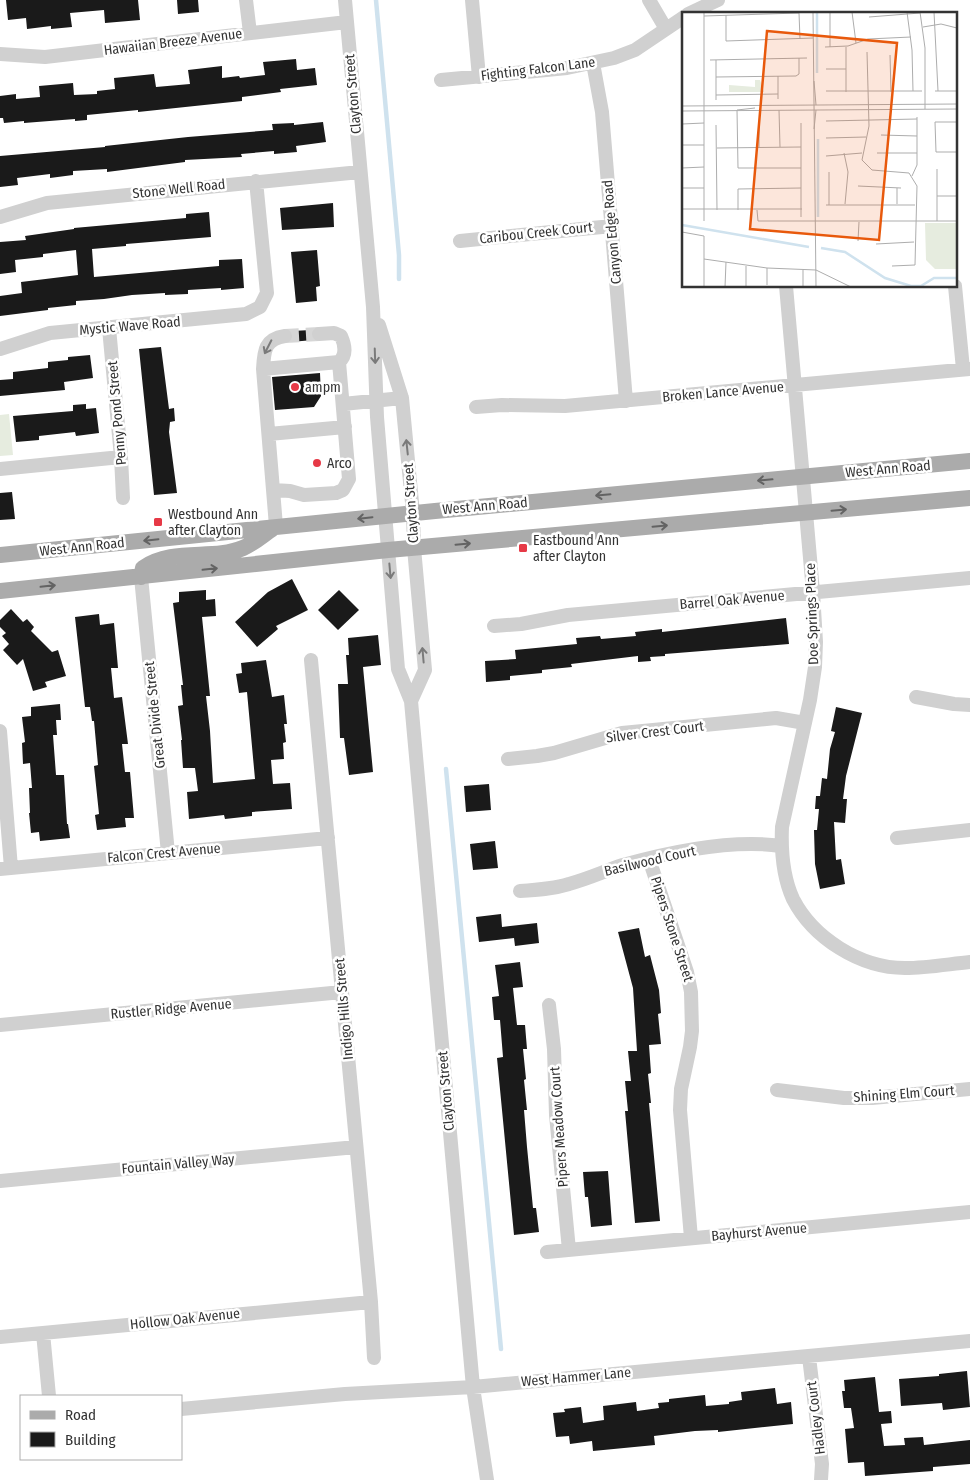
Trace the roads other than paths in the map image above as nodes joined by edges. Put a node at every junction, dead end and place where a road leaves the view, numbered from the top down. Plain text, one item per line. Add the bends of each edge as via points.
1 (246, 0) edge
2 (345, 0) edge
3 (472, 0) edge
4 (649, 0) edge
5 (718, 0) edge
6 (692, 12) edge
7 (682, 18) edge
8 (347, 22) junction
9 (666, 29) junction
10 (250, 33) junction
11 (0, 54) edge
12 (593, 63) junction
13 (479, 77) junction
14 (441, 80) dead end
15 (360, 172) junction
16 (256, 181) junction
17 (0, 217) edge
18 (612, 226) junction
19 (460, 241) dead end
20 (786, 288) edge
21 (955, 288) edge
22 (373, 308) junction
23 (109, 328) junction
24 (318, 334) tunnel mouth
25 (285, 336) tunnel mouth
26 (0, 349) edge
27 (339, 362) junction
28 (263, 369) junction
29 (967, 369) edge
30 (795, 386) junction
31 (402, 398) junction
32 (377, 400) junction
33 (626, 401) junction
34 (343, 404) junction
35 (476, 407) dead end
36 (345, 427) junction
37 (269, 434) junction
38 (122, 457) junction
39 (970, 462) edge
40 (0, 469) edge
41 (802, 477) junction
42 (274, 490) junction
43 (123, 498) dead end
44 (970, 498) edge
45 (413, 513) junction
46 (805, 513) junction
47 (386, 516) junction
48 (276, 526) junction
49 (414, 548) junction
50 (388, 550) junction
51 (0, 555) edge
52 (141, 576) junction
53 (970, 578) edge
54 (0, 591) edge
55 (813, 592) junction
56 (494, 626) dead end
57 (311, 660) dead end
58 (916, 697) dead end
59 (411, 700) junction
60 (970, 704) edge
61 (805, 723) junction
62 (0, 731) edge
63 (508, 759) dead end
64 (970, 830) edge
65 (328, 838) junction
66 (897, 838) dead end
67 (781, 846) junction
68 (168, 853) junction
69 (649, 859) junction
70 (5, 869) edge
71 (520, 891) dead end
72 (970, 962) edge
73 (342, 992) junction
74 (549, 1005) dead end
75 (0, 1025) edge
76 (970, 1089) edge
77 (778, 1090) dead end
78 (356, 1147) junction
79 (0, 1181) edge
80 (970, 1212) edge
81 (691, 1238) junction
82 (569, 1250) junction
83 (547, 1252) dead end
84 (371, 1302) junction
85 (43, 1333) junction
86 (0, 1337) edge
87 (970, 1341) edge
88 (809, 1356) junction
89 (374, 1358) dead end
90 (473, 1387) junction
91 (49, 1395) edge
92 (182, 1409) edge
93 (487, 1480) edge
94 (821, 1480) edge

1 - 10 street
2 - 8 street, Clayton Street
3 - 13 street
4 - 9 street
5 - 6 street
7 - 9 street, Fighting Falcon Lane
8 - 10 street, Hawaiian Breeze Avenue
8 - 15 street, Clayton Street
9 - 12 street, Fighting Falcon Lane via 635,50
10 - 11 street, Hawaiian Breeze Avenue via 45,57
12 - 13 street, Fighting Falcon Lane
12 - 18 street, Canyon Edge Road via 602,112
13 - 14 street, Fighting Falcon Lane
15 - 16 street, Stone Well Road
15 - 22 street, Clayton Street
16 - 17 street, Stone Well Road via 47,203
16 - 23 street, Mystic Wave Road via 267,293 260,307 246,314
18 - 19 street, Caribou Creek Court
18 - 33 street, Canyon Edge Road
20 - 30 street, Doe Springs Place
21 - 29 street
22 - 31 street, Clayton Street
22 -> 32 street, Clayton Street
23 - 26 street, Mystic Wave Road via 50,333
23 - 38 street, Penny Pond Street
24 - 27 street via 341,336 345,354
25 -> 28 street via 270,341
27 - 28 street
27 - 34 street
28 - 37 street
29 - 30 street, Broken Lance Avenue
30 - 33 street, Broken Lance Avenue
30 - 41 street, Doe Springs Place
31 - 32 street
45 -> 31 street, Clayton Street
32 - 34 street
32 - 47 street, Clayton Street
33 - 35 street, Broken Lance Avenue via 564,406
34 - 36 street
36 - 37 street
36 - 42 street via 349,479 343,490 304,496
37 - 42 street
38 - 40 street
38 - 43 street, Penny Pond Street
39 - 41 main road, West Ann Road
41 -> 45 main road, West Ann Road
41 - 46 street, Doe Springs Place
42 - 48 street
46 -> 44 main road
45 - 47 main road, West Ann Road
45 - 49 street, Clayton Street
49 -> 46 main road
46 - 55 street, Doe Springs Place
47 -> 48 main road, West Ann Road
47 - 50 street, Clayton Street
48 -> 51 main road, West Ann Road
48 - 52 main road via 243,548 172,557 151,563 143,568
49 - 50 main road
59 -> 49 street, Clayton Street via 424,670
52 -> 50 main road
50 -> 59 street, Clayton Street via 398,669
54 -> 52 main road
52 - 68 street, Great Divide Street
53 - 55 street, Barrel Oak Avenue
55 - 56 street, Barrel Oak Avenue via 568,615
55 - 61 street, Doe Springs Place via 815,667
57 - 65 street, Indigo Hills Street
58 - 60 street
59 - 90 street, Clayton Street
61 - 63 street, Silver Crest Court via 776,718 622,733 554,753
61 - 67 street, Doe Springs Place via 782,827
62 - 70 street
64 - 66 street
65 - 68 street, Falcon Crest Avenue
65 - 73 street, Indigo Hills Street
67 - 69 street, Basilwood Court via 760,843 675,852
67 - 72 street, Doe Springs Place via 786,878 802,914 851,956 873,964 904,968
68 - 70 street, Falcon Crest Avenue
69 - 71 street, Basilwood Court via 570,884
69 - 81 street, Pipers Stone Street via 692,992 691,1039 680,1110
73 - 75 street, Rustler Ridge Avenue
73 - 78 street, Indigo Hills Street
74 - 82 street, Pipers Meadow Court
76 - 77 street, Shining Elm Court via 872,1098
78 - 79 street, Fountain Valley Way
78 - 84 street, Indigo Hills Street
80 - 81 street, Bayhurst Avenue
81 - 82 street, Bayhurst Avenue
82 - 83 street, Bayhurst Avenue
84 - 85 street, Hollow Oak Avenue
84 - 89 street, Indigo Hills Street
85 - 86 street, Hollow Oak Avenue
85 - 91 street
87 - 88 street, West Hammer Lane
88 - 90 street, West Hammer Lane
88 - 94 street, Hadley Court via 822,1464
90 - 92 street, West Hammer Lane via 344,1394
90 - 93 street, Clayton Street

